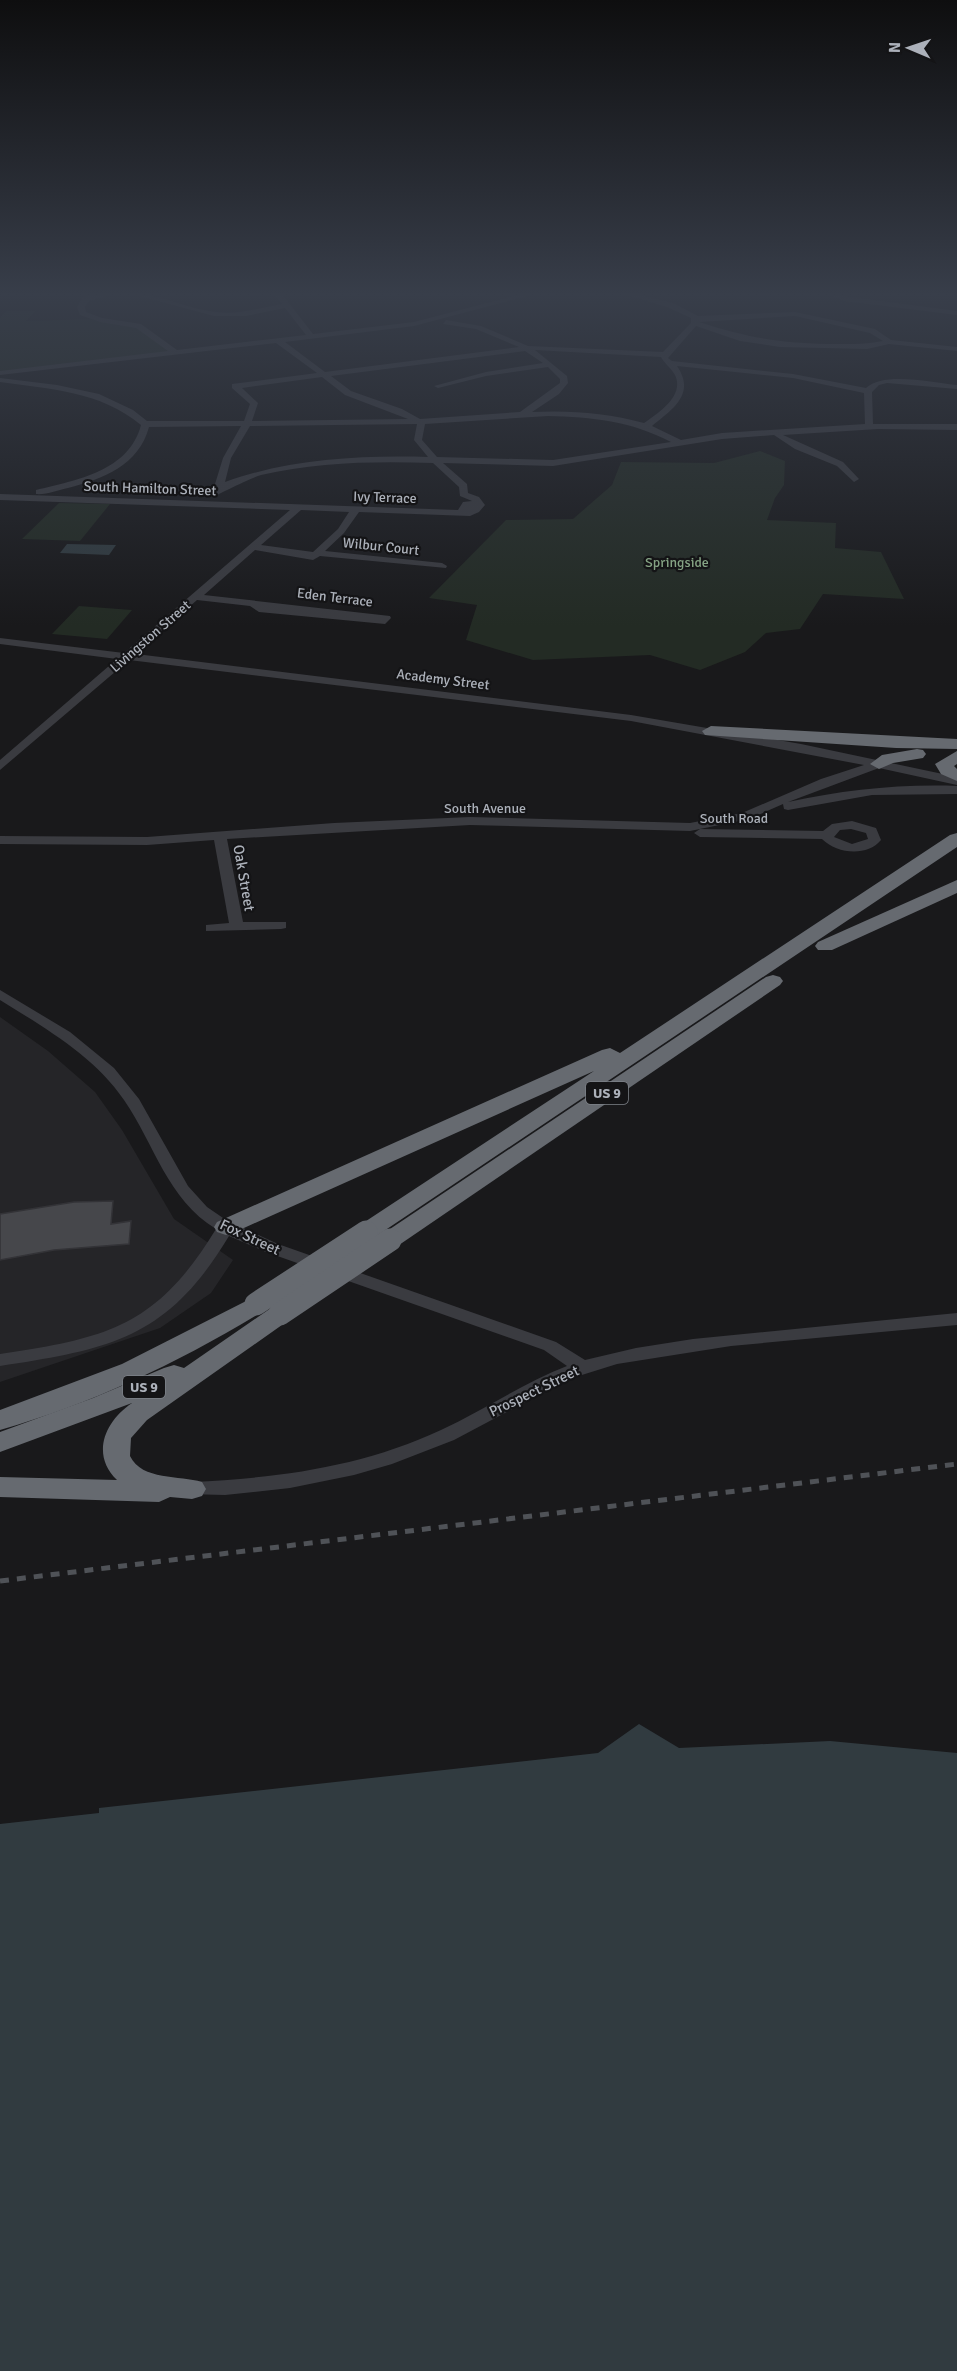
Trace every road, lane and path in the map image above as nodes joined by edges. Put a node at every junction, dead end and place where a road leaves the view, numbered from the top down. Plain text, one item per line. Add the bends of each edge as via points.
1 (120, 405) edge
2 (254, 405) edge
3 (381, 405) edge
4 (537, 405) edge
5 (672, 405) edge
6 (868, 405) edge
7 (522, 415) junction
8 (420, 422) junction
9 (248, 423) junction
10 (145, 424) junction
11 (646, 426) junction
12 (869, 427) junction
13 (957, 427) edge
14 (777, 435) junction
15 (680, 443) junction
16 (435, 460) junction
17 (854, 479) dead end
18 (0, 497) edge
19 (14, 497) junction
20 (213, 499) junction
21 (478, 503) dead end
22 (299, 507) junction
23 (356, 509) junction
24 (470, 513) dead end
25 (251, 548) junction
26 (315, 555) junction
27 (439, 569) dead end
28 (195, 597) junction
29 (254, 605) junction
30 (0, 642) edge
31 (126, 656) junction
32 (711, 731) junction
33 (957, 746) edge
34 (957, 755) edge
35 (879, 764) junction
36 (0, 766) edge
37 (957, 776) edge
38 (957, 781) edge
39 (957, 790) edge
40 (731, 820) junction
41 (640, 828) junction
42 (220, 835) junction
43 (828, 835) dead end
44 (957, 839) edge
45 (0, 840) edge
46 (957, 856) edge
47 (957, 886) edge
48 (281, 925) dead end
49 (237, 927) junction
50 (211, 928) dead end
51 (825, 945) junction
52 (0, 994) edge
53 (675, 1026) junction
54 (226, 1227) junction
55 (268, 1309) junction
56 (957, 1319) edge
57 (0, 1360) edge
58 (582, 1367) junction
59 (0, 1420) edge
60 (0, 1442) edge
61 (0, 1487) edge
62 (192, 1489) junction

1 - 10 street
2 - 9 street
3 - 8 street
4 - 7 street
5 - 11 street
6 - 12 street
7 - 8 street
7 - 11 street via 599,417
8 - 9 street
8 - 16 street via 418,440
9 - 10 street
9 - 20 street via 228,456 224,478
10 - 19 street via 144,436 129,458 59,487
11 - 15 street
12 - 13 street
12 - 14 street
14 - 15 street via 722,436
14 - 17 street via 813,454 843,463
15 - 16 street via 569,462
16 - 20 street via 369,460 279,469 244,477
16 - 21 street via 464,486 463,494
18 - 19 street, South Hamilton Street
19 - 20 street, South Hamilton Street
20 - 22 street, South Hamilton Street
22 - 23 street, Ivy Terrace
22 - 25 street, Livingston Street
23 - 24 street, Ivy Terrace
23 - 26 street via 341,531
25 - 26 street, Wilbur Court
25 - 28 street, Livingston Street
26 - 27 street, Wilbur Court
28 - 29 street, Eden Terrace
28 - 31 street, Livingston Street
29 - 29 street, Eden Terrace via 259,609 381,622 386,618
30 - 31 street, Academy Street
31 - 32 street, Academy Street via 556,708
31 - 36 street, Livingston Street
32 - 33 highway
32 - 35 street, Academy Street
33 - 35 highway
34 - 35 highway
34 - 37 highway via 944,764
35 - 38 street
35 - 40 street, South Avenue
39 - 40 street via 861,791
40 - 41 street, South Avenue via 690,827
41 - 42 street, South Avenue via 470,821
41 - 43 street, South Road
42 - 45 street, South Avenue via 107,842
42 - 49 street, Oak Street
44 - 53 highway, US 9
46 - 51 highway, US 9
47 - 51 highway
48 - 49 street
49 - 50 street
51 - 55 highway, US 9, bridge via 390,1240
52 - 54 street, Fox Street via 106,1068 132,1099 179,1185 200,1209
53 - 54 highway
53 - 55 highway, US 9, bridge via 366,1232
54 - 57 street via 217,1245 181,1290 137,1327 88,1346
54 - 58 street, Fox Street via 272,1248 550,1346
55 - 59 highway, US 9 via 137,1368
55 - 60 highway, US 9 via 222,1349 164,1378
55 - 62 highway via 119,1431 114,1452 128,1474 156,1484
56 - 58 street, Prospect Street via 674,1347
58 - 62 street, Prospect Street via 444,1436 378,1461 276,1484
61 - 62 highway via 149,1492

